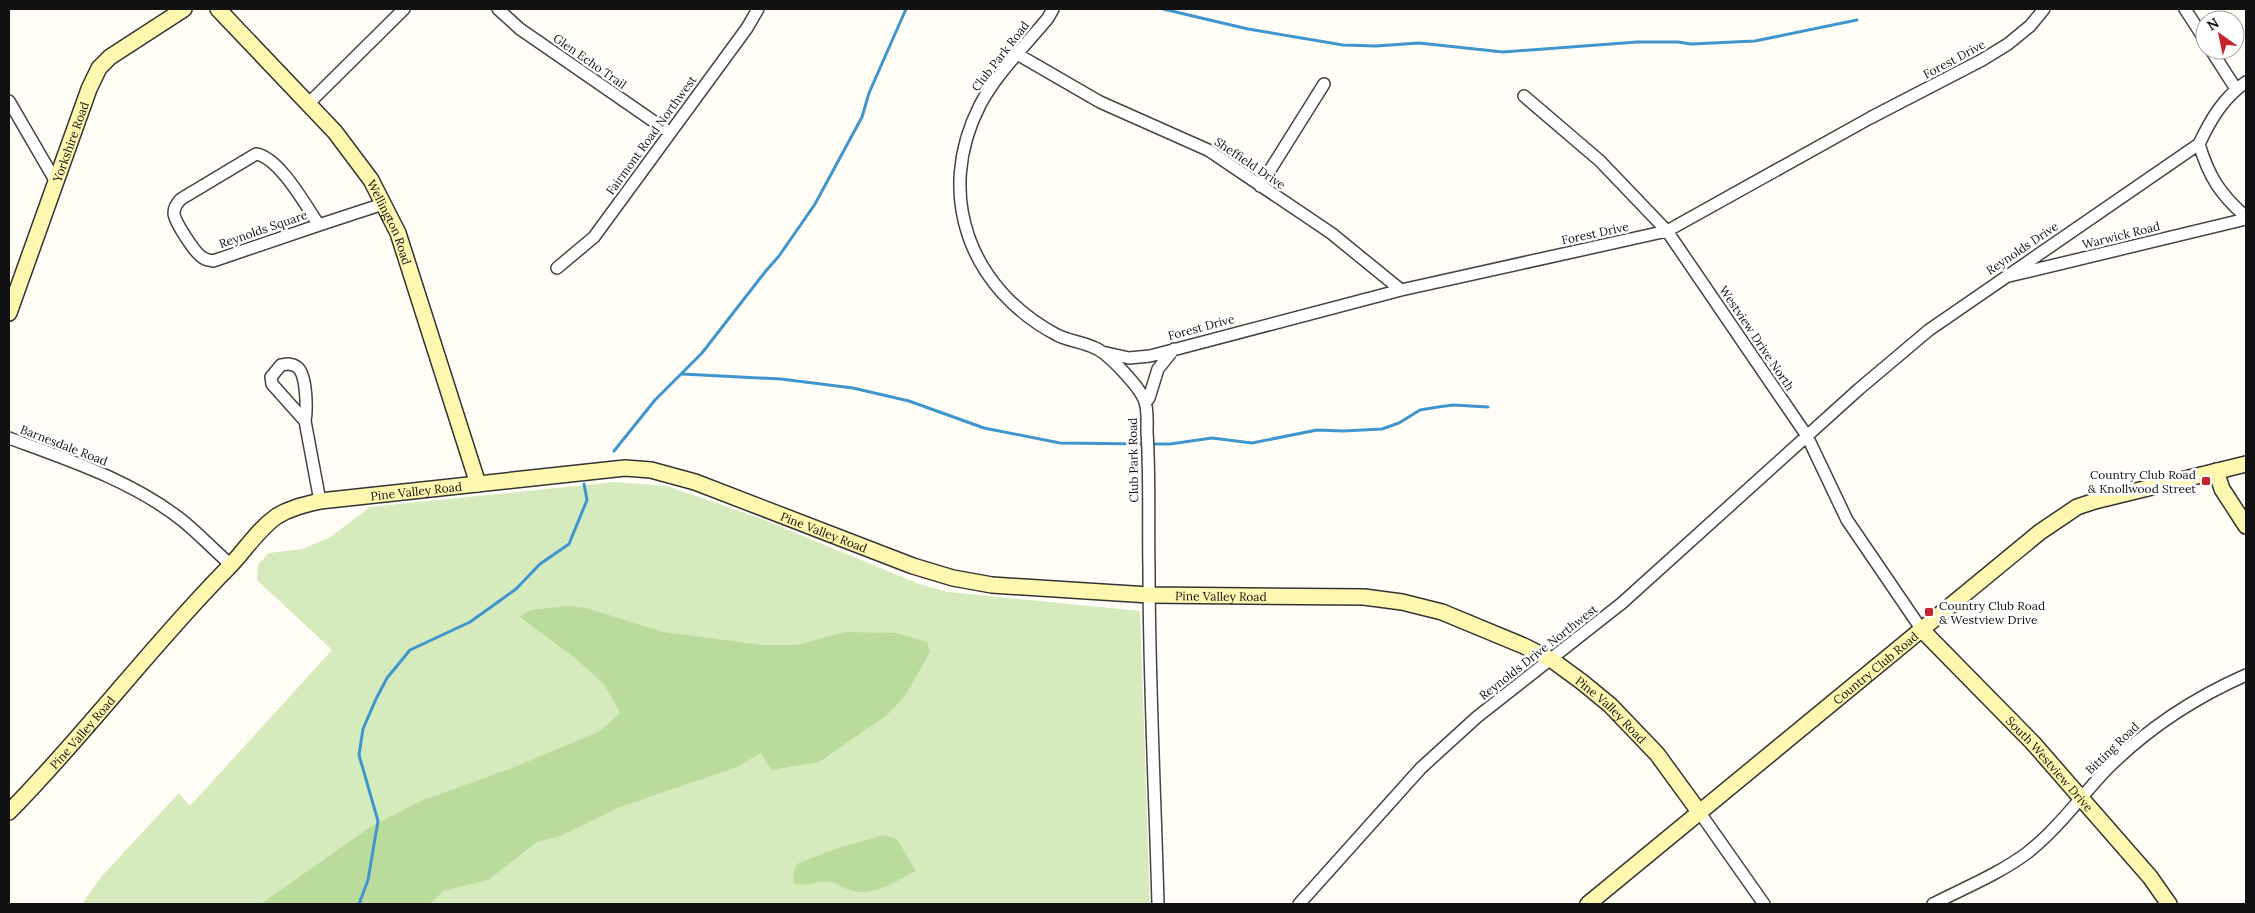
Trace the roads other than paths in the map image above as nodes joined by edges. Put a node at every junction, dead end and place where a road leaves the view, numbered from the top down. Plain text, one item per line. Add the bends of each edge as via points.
1 (184, 9) edge
2 (218, 9) edge
3 (404, 9) edge
4 (498, 9) edge
5 (758, 9) edge
6 (1053, 9) edge
7 (2044, 9) edge
8 (2185, 9) edge
9 (2195, 24) edge
10 (1017, 54) junction
11 (2217, 60) edge
12 (2246, 82) edge
13 (1324, 84) dead end
14 (2236, 89) junction
15 (1524, 96) dead end
16 (9, 101) edge
17 (308, 104) junction
18 (669, 132) junction
19 (2199, 144) junction
20 (56, 182) junction
21 (1260, 186) junction
22 (383, 204) junction
23 (2246, 218) edge
24 (319, 225) junction
25 (1667, 231) junction
26 (557, 268) dead end
27 (2002, 278) junction
28 (1400, 290) junction
29 (9, 313) edge
30 (1174, 348) junction
31 (1102, 352) junction
32 (1146, 402) junction
33 (305, 421) junction
34 (1807, 436) junction
35 (9, 438) edge
36 (2246, 464) edge
37 (2216, 471) junction
38 (478, 484) junction
39 (320, 501) junction
40 (2246, 526) edge
41 (231, 565) junction
42 (1149, 595) junction
43 (1922, 630) junction
44 (1552, 660) junction
45 (2246, 675) edge
46 (2080, 798) junction
47 (9, 812) edge
48 (1700, 812) junction
49 (1158, 904) edge
50 (1299, 904) edge
51 (1588, 904) edge
52 (1764, 904) edge
53 (1933, 904) edge
54 (2169, 904) edge

1 - 20 street, Yorkshire Road via 118,52 100,68 89,89
2 - 17 street, Wellington Road
3 - 17 street
4 - 18 street, Glen Echo Trail via 520,29
5 - 18 street, Fairmont Road Northwest
6 - 10 street, Club Park Road
7 - 25 street, Forest Drive via 2030,26 1982,60
8 - 9 street
10 - 21 street, Sheffield Drive via 1100,102 1208,150
10 - 31 street, Club Park Road via 980,106 967,138 959,189 966,231 994,285 1015,306 1058,335
11 - 14 street
12 - 14 street, Reynolds Drive
13 - 21 street
14 - 19 street, Reynolds Drive via 2210,122
15 - 25 street, Westview Drive North via 1600,161
16 - 20 street
17 - 22 street, Wellington Road via 335,132 371,180
18 - 26 street, Fairmont Road Northwest via 594,237
19 - 23 street, Warwick Road via 2214,184
19 - 27 street, Reynolds Drive
20 - 29 street, Yorkshire Road
21 - 28 street, Sheffield Drive via 1331,233
22 - 24 street, Reynolds Square
22 - 38 street, Wellington Road via 398,233
23 - 27 street, Warwick Road
24 - 24 street, Reynolds Square via 213,261 198,254 174,214 181,199 256,154 267,158 277,168
25 - 28 street, Forest Drive
25 - 34 street, Westview Drive North
27 - 34 street, Reynolds Drive via 1929,330
28 - 30 street, Forest Drive
30 - 31 street, Forest Drive via 1141,358 1111,356
30 - 32 street via 1158,369
31 - 32 street, Club Park Road via 1129,377
32 - 42 street, Club Park Road
33 - 33 street via 272,384 271,377 281,365 296,366 301,371
33 - 39 street
34 - 43 street, Westview Drive North via 1847,520
34 - 44 street, Reynolds Drive Northwest via 1622,604
35 - 41 street, Barnesdale Road via 90,468 156,503 183,521
36 - 37 street, Country Club Road
37 - 40 street via 2222,489
37 - 43 street, Country Club Road via 2115,494 2077,507 2040,532
38 - 39 street, Pine Valley Road
38 - 42 street, Pine Valley Road via 596,470 651,470 695,482 912,566 953,578 992,584
39 - 41 street, Pine Valley Road via 296,506 277,517 261,530
41 - 47 street, Pine Valley Road via 197,599 96,718
42 - 44 street, Pine Valley Road via 1364,597 1402,602 1442,612
42 - 49 street, Club Park Road
43 - 46 street, South Westview Drive via 2034,743
43 - 48 street, Country Club Road
44 - 48 street, Pine Valley Road via 1582,682 1634,730 1657,754
44 - 50 street, Reynolds Drive Northwest via 1478,717 1421,768
45 - 46 street, Bitting Road via 2170,714 2135,742
46 - 53 street, Bitting Road via 2064,818 2026,853
46 - 54 street, South Westview Drive via 2150,877
48 - 51 street, Country Club Road
48 - 52 street

